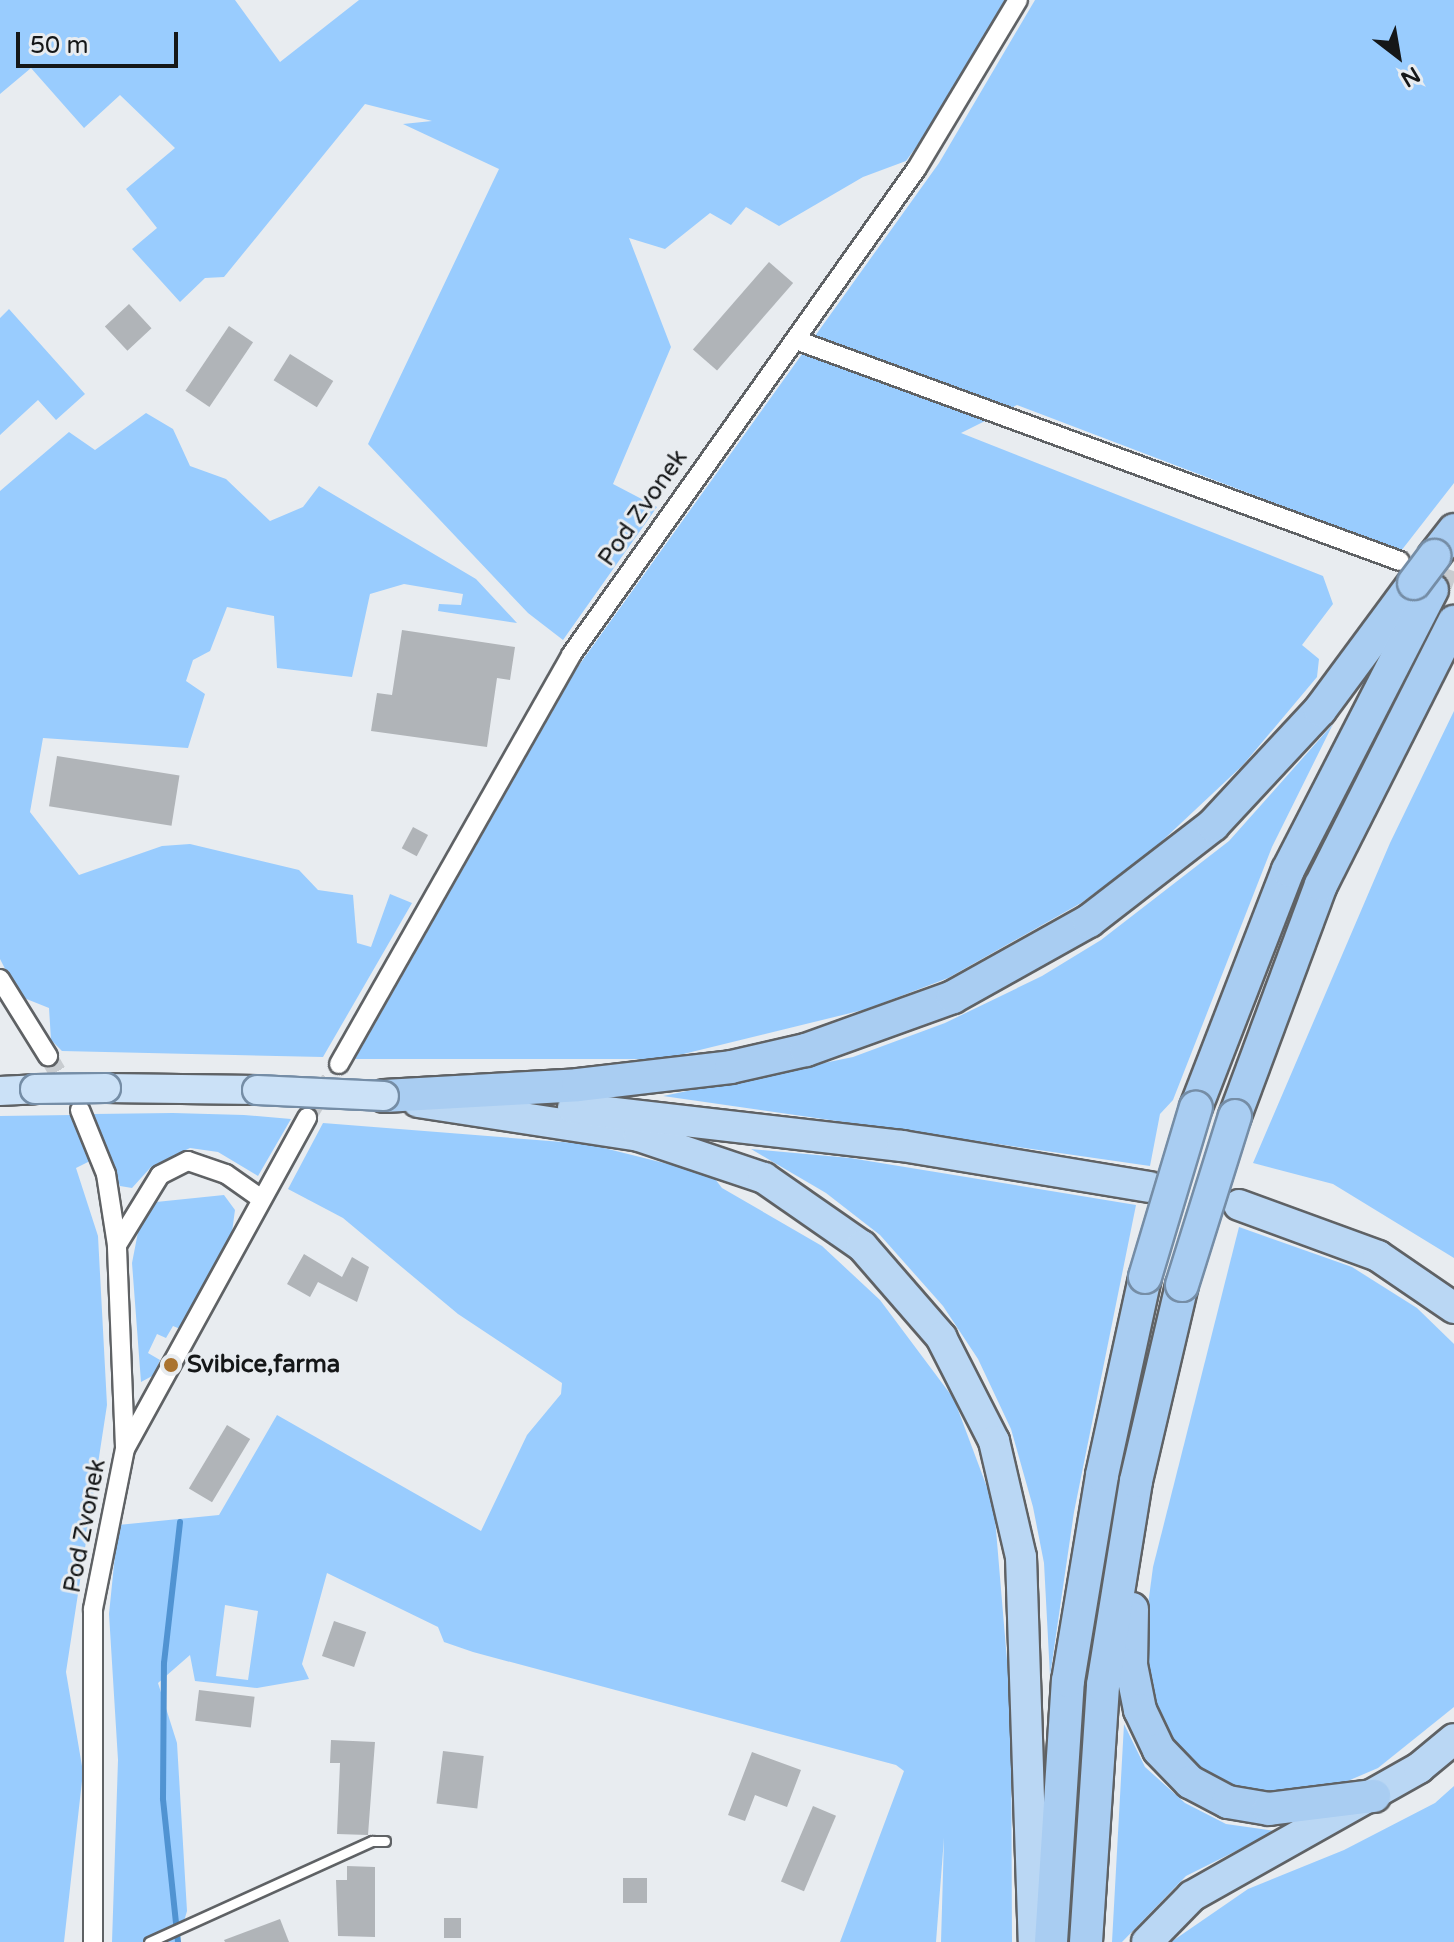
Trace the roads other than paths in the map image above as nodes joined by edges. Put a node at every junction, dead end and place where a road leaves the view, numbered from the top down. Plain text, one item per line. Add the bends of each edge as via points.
1 (1018, 0) edge
2 (796, 340) junction
3 (1454, 530) edge
4 (1445, 557) edge
5 (1415, 578) junction
6 (1454, 622) edge
7 (0, 979) edge
8 (48, 1056) tunnel mouth
9 (339, 1064) tunnel mouth
10 (0, 1091) edge
11 (384, 1096) junction
12 (80, 1110) tunnel mouth
13 (307, 1118) tunnel mouth
14 (1150, 1187) dead end
15 (260, 1198) junction
16 (1239, 1205) dead end
17 (117, 1245) junction
18 (1454, 1308) edge
19 (125, 1449) junction
20 (1136, 1481) junction
21 (1454, 1739) edge
22 (1374, 1796) junction
23 (385, 1841) dead end
24 (93, 1942) edge
25 (149, 1942) edge
26 (1034, 1942) edge
27 (1051, 1942) edge
28 (1086, 1942) edge
29 (1147, 1942) edge

1 - 2 street, Pod Zvonek via 917,168
2 - 5 street
2 - 9 street, Pod Zvonek via 571,655
3 - 4 highway
4 - 5 highway
5 - 11 highway via 1320,710 1213,825 1153,876 1023,962 881,1026 731,1067 578,1085
5 - 27 highway, bridge via 1288,870 1196,1107 1145,1277 1102,1475 1068,1681
6 - 20 highway, bridge via 1321,885 1235,1116 1182,1285
7 - 8 street
10 - 11 main road, bridge via 106,1088
11 - 14 highway via 650,1114
11 - 26 highway via 639,1136 764,1178 862,1246 941,1337 994,1441 1021,1557
12 - 17 street via 106,1174
13 - 15 street, Pod Zvonek
15 - 17 street via 226,1174 188,1161 160,1175
15 - 19 street, Pod Zvonek
16 - 18 highway via 1378,1256
17 - 19 street
19 - 24 street, Pod Zvonek via 93,1609
20 - 22 highway via 1131,1665 1140,1710 1159,1750 1190,1782 1248,1807 1291,1808
20 - 28 highway via 1103,1685
21 - 22 highway
22 - 29 highway via 1192,1896
23 - 25 lane via 192,1919

